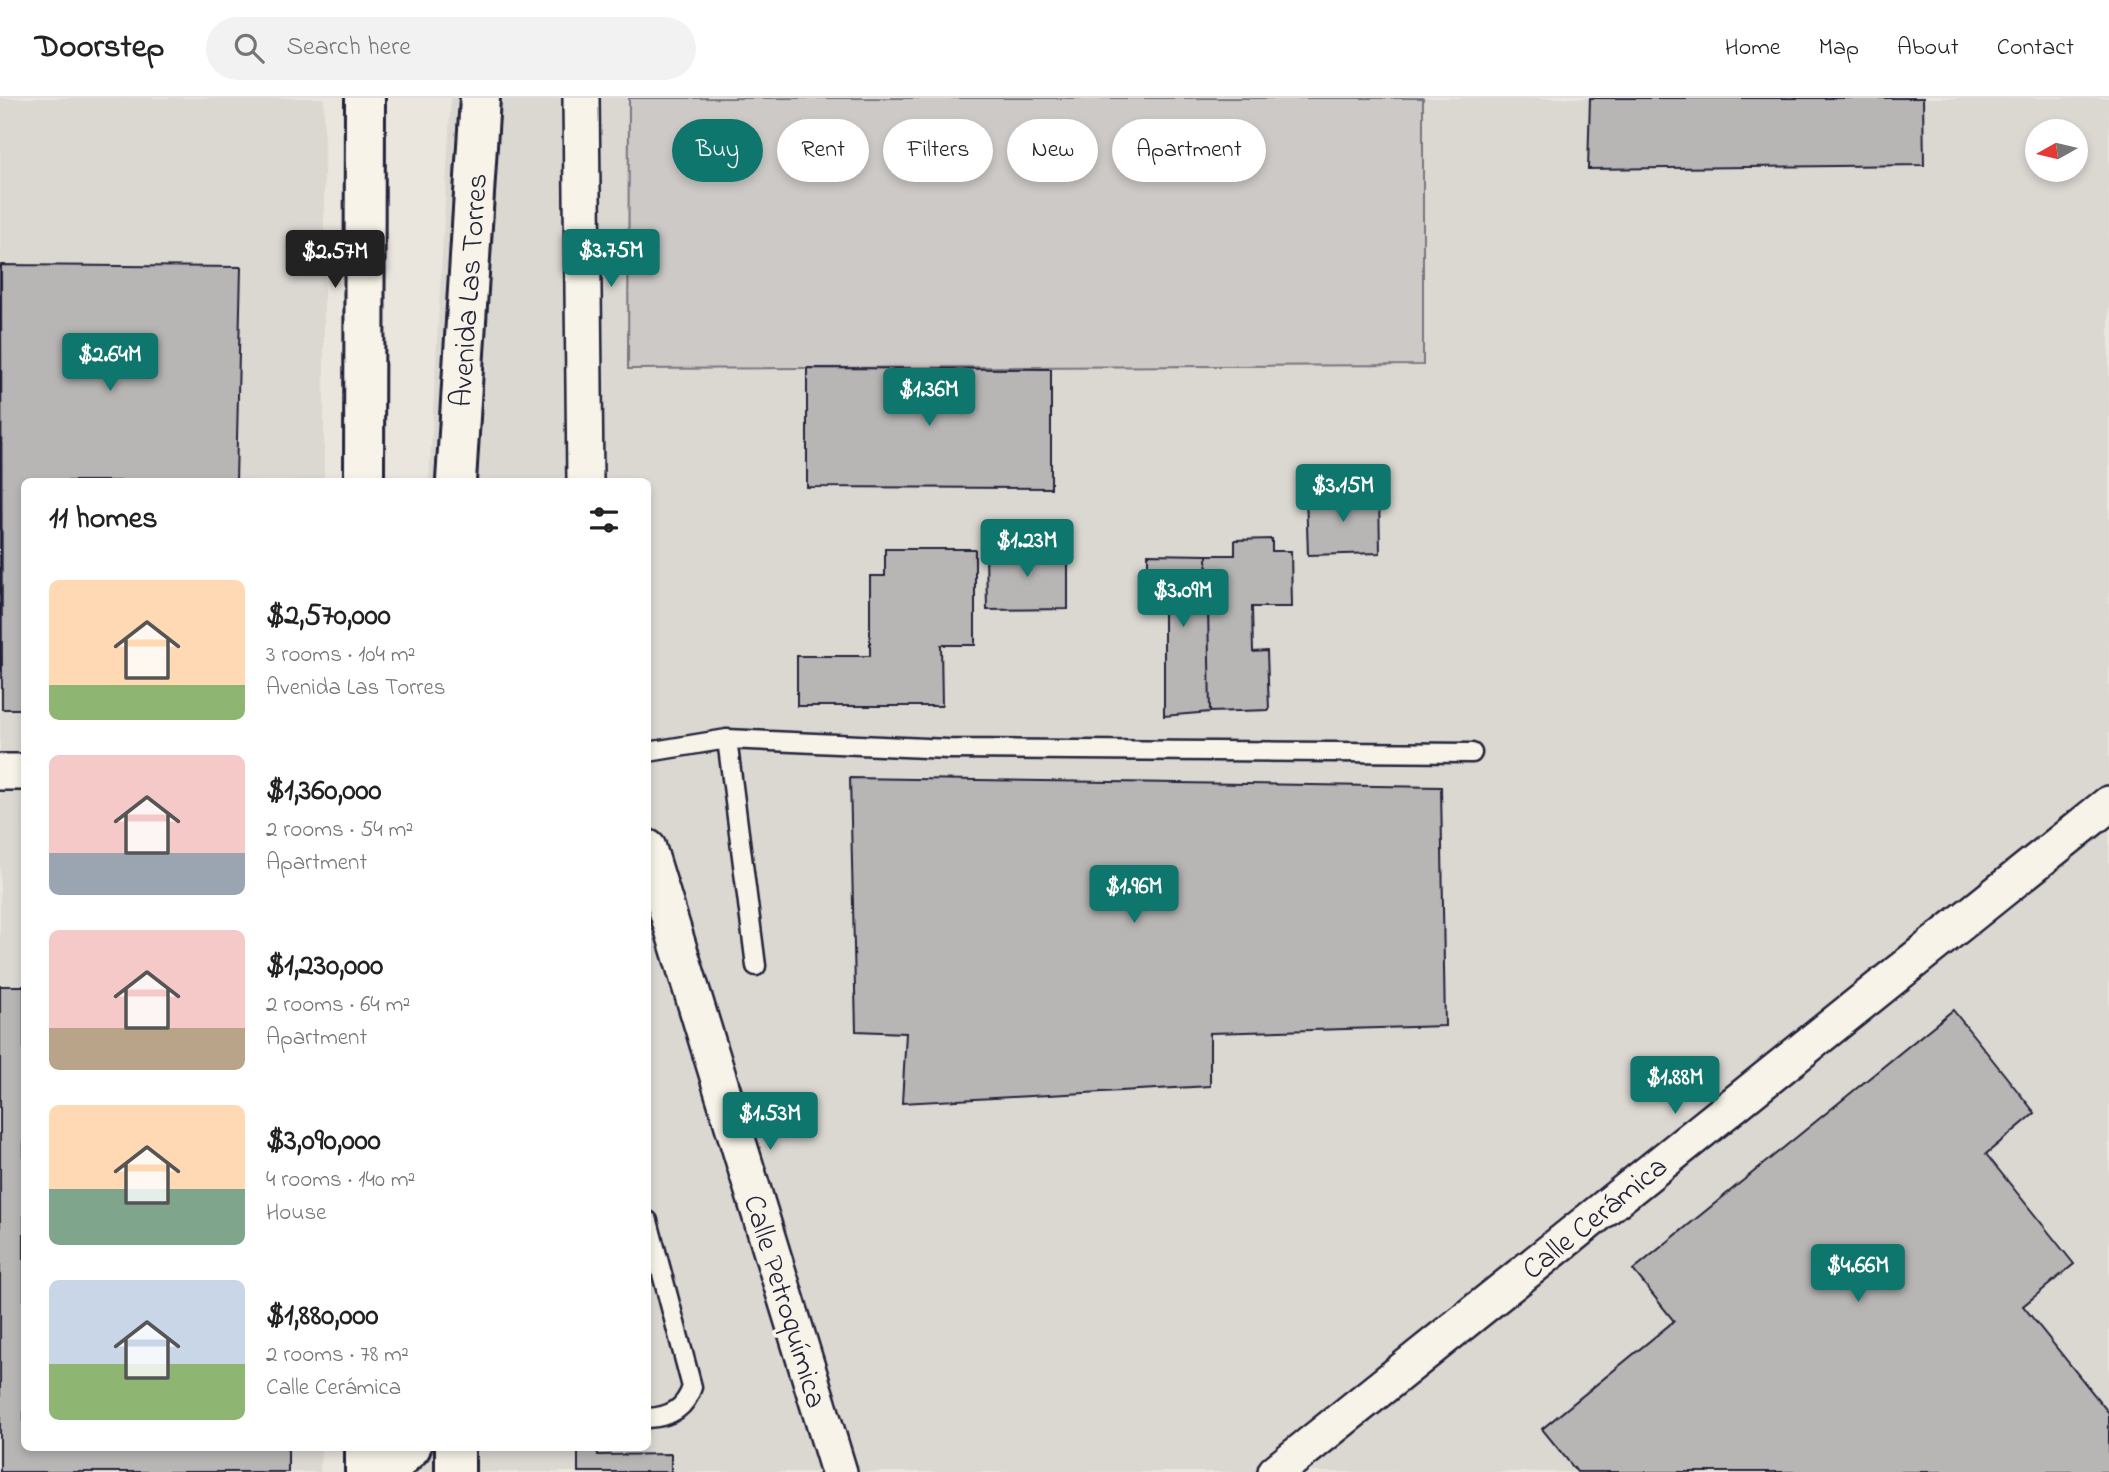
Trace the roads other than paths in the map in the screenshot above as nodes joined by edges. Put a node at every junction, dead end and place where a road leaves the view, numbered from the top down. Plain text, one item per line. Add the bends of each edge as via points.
1 (365, 98) edge
2 (480, 98) edge
3 (581, 98) edge
4 (364, 478) edge
5 (456, 478) edge
6 (585, 478) edge
7 (727, 739) junction
8 (651, 752) edge
9 (1472, 753) dead end
10 (0, 772) edge
11 (21, 772) edge
12 (2109, 804) edge
13 (651, 858) edge
14 (756, 966) dead end
15 (651, 1232) edge
16 (651, 1418) edge
17 (365, 1451) edge
18 (407, 1451) edge
19 (455, 1451) edge
20 (365, 1472) edge
21 (386, 1472) edge
22 (455, 1472) edge
23 (839, 1472) edge
24 (1276, 1472) edge

1 - 4 main road
2 - 5 main road, Avenida Las Torres
3 - 6 street
7 - 8 lane
7 - 9 lane via 948,750
7 - 14 lane
10 - 11 street
12 - 24 street, Calle Cerámica
13 - 23 street, Calle Petroquímica
15 - 16 lane via 692,1387 688,1398 670,1415
17 - 20 main road
18 - 21 main road
19 - 22 main road

